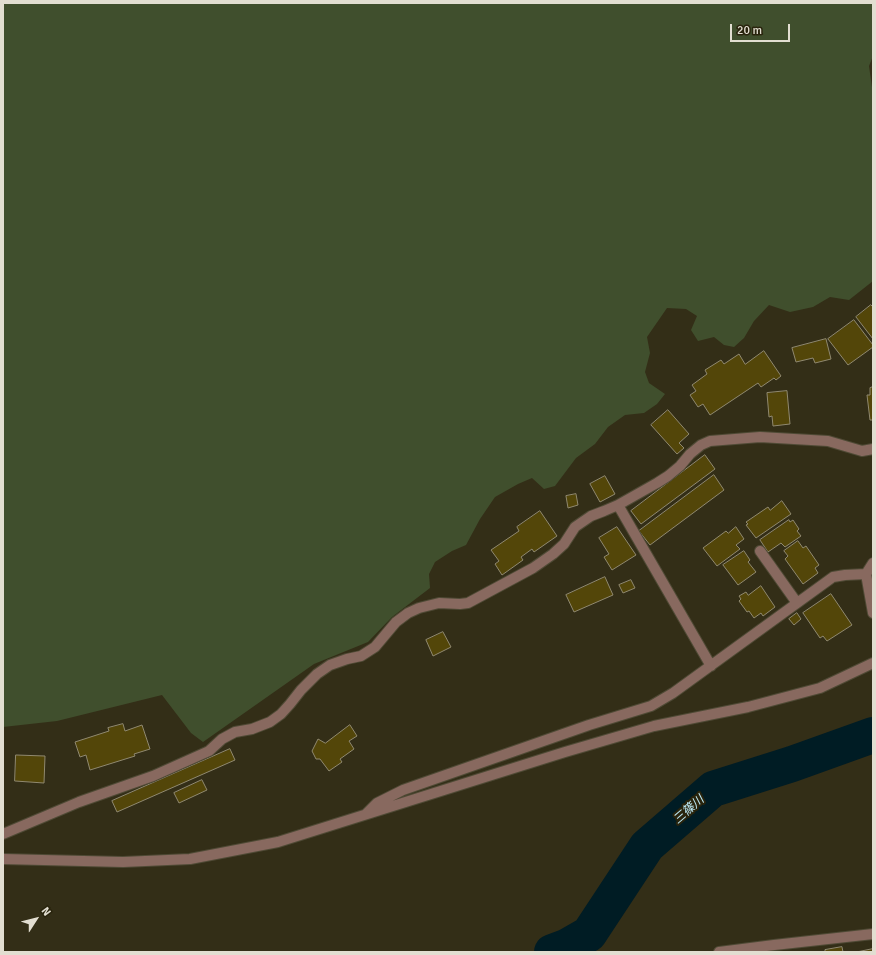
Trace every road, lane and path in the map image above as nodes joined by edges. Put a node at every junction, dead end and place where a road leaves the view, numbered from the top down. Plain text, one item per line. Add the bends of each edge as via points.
1 (873, 449) edge
2 (618, 505) junction
3 (760, 551) dead end
4 (873, 563) edge
5 (866, 574) junction
6 (797, 603) junction
7 (873, 613) edge
8 (873, 663) edge
9 (711, 666) junction
10 (364, 815) junction
11 (3, 834) edge
12 (3, 859) edge
13 (873, 934) edge
14 (719, 952) edge

1 - 2 street via 862,451 828,441 760,437 710,441 690,454 668,476
2 - 9 street
2 - 11 street via 591,516 575,527 564,544 533,568 468,603 439,603 408,613 396,622 375,647 361,656 330,666 318,674 270,722 235,732 222,739 209,752 153,776 79,802
3 - 6 street
4 - 5 street
5 - 6 street via 833,577
5 - 7 street
6 - 9 street
8 - 10 street via 820,688 748,707 654,726
9 - 10 street via 650,706 403,790 377,803
10 - 12 street via 278,842 190,859 123,862
13 - 14 street

